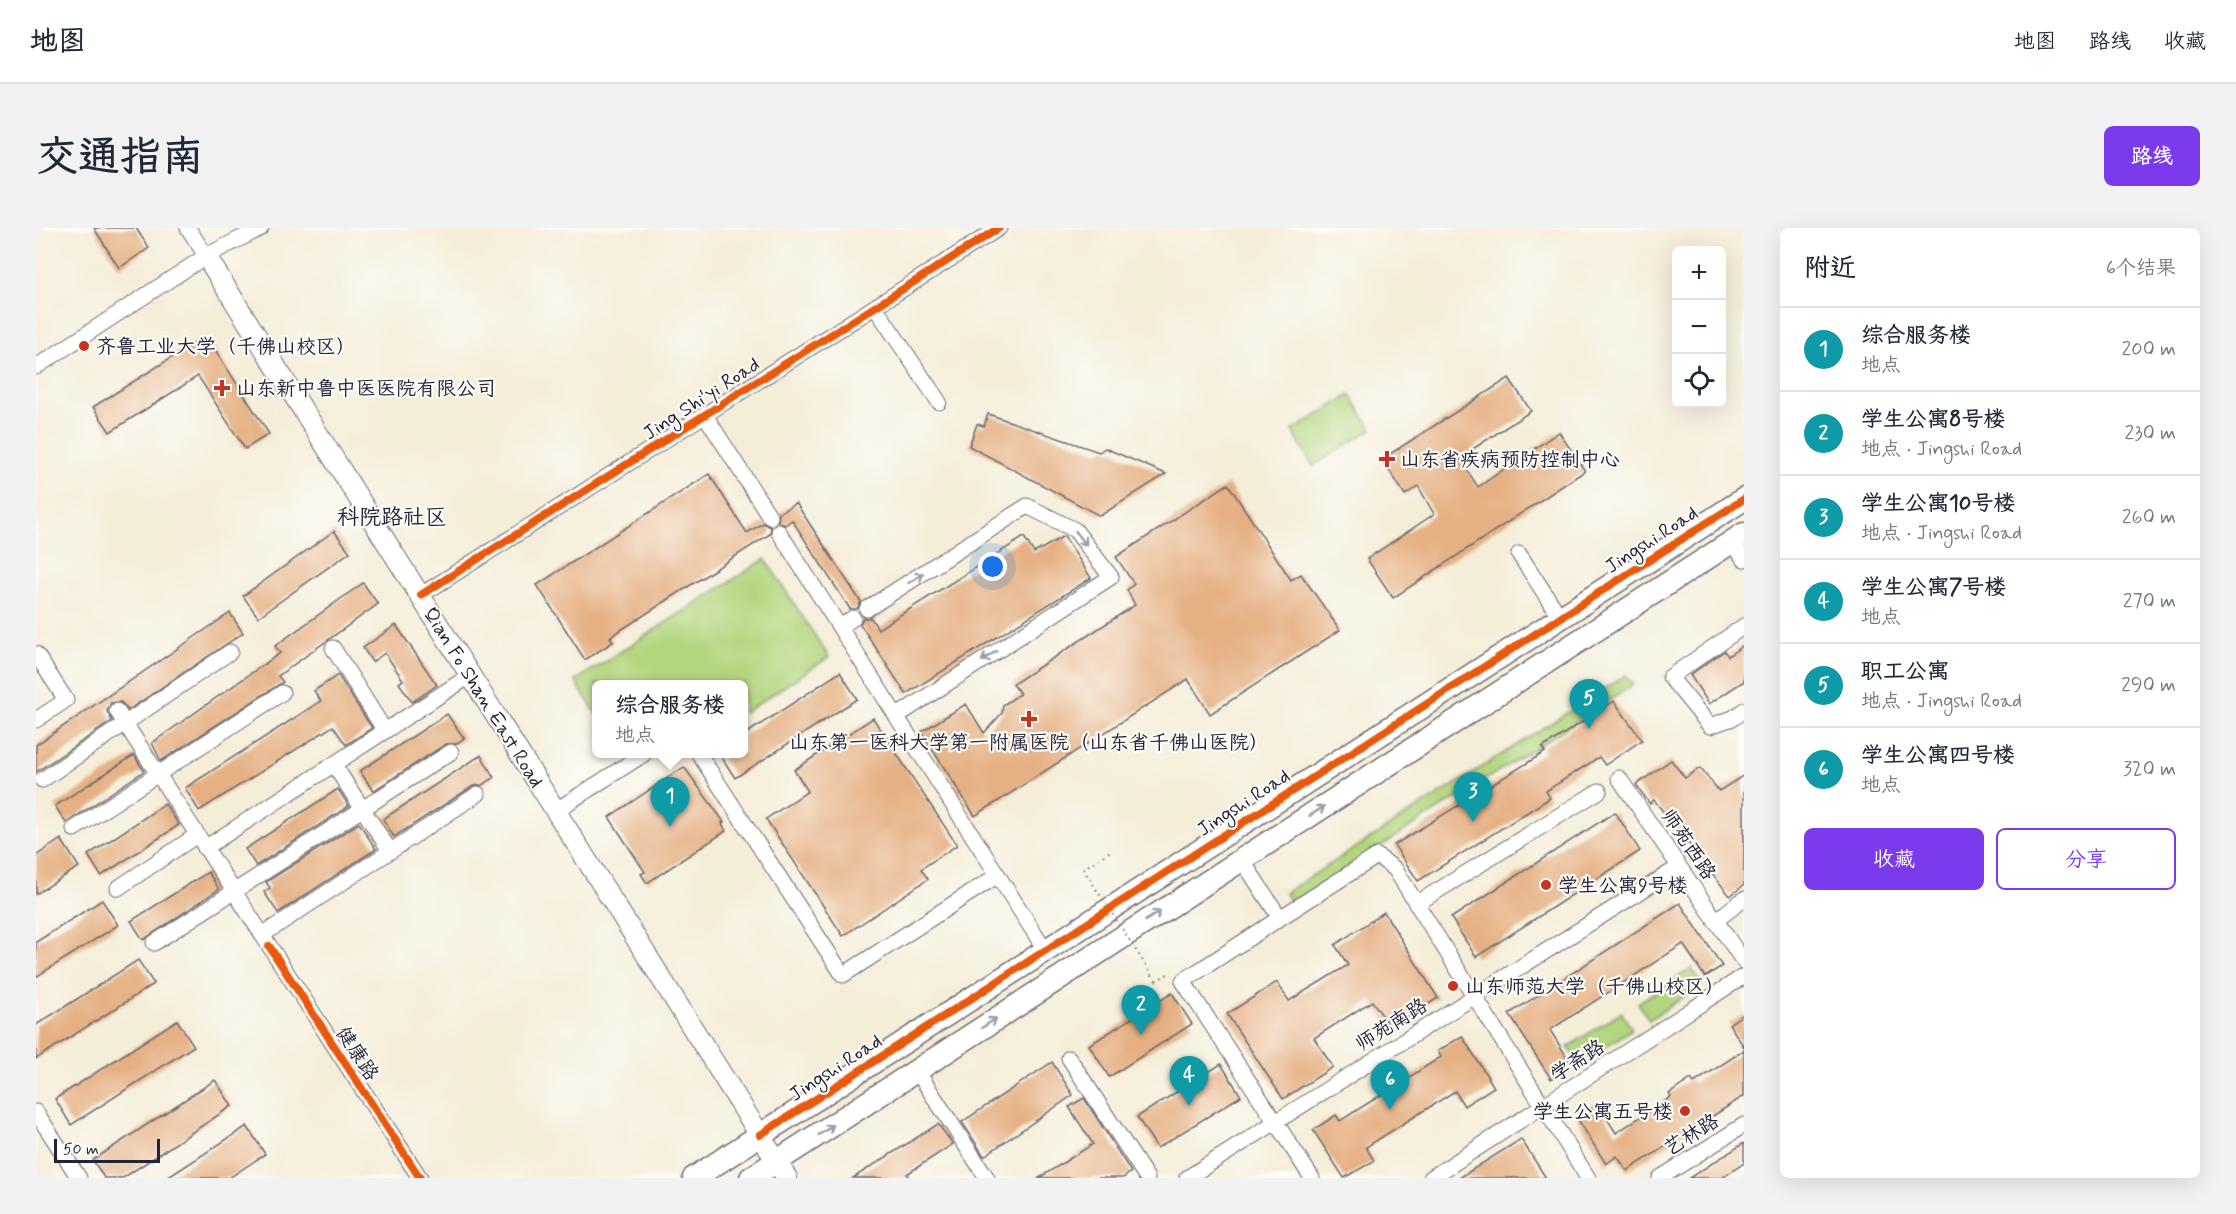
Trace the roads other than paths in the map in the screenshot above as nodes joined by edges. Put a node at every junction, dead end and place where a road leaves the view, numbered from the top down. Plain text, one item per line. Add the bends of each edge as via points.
1 (188, 228) edge
2 (261, 228) edge
3 (999, 228) edge
4 (206, 256) junction
5 (875, 307) junction
6 (36, 367) edge
7 (939, 402) dead end
8 (705, 415) junction
9 (1744, 499) edge
10 (770, 517) dead end
11 (779, 532) dead end
12 (1740, 545) edge
13 (1519, 555) dead end
14 (421, 596) junction
15 (867, 609) dead end
16 (1560, 617) junction
17 (854, 618) dead end
18 (1744, 626) edge
19 (840, 627) junction
20 (333, 648) dead end
21 (230, 652) dead end
22 (36, 654) edge
23 (471, 675) junction
24 (282, 693) dead end
25 (1744, 710) edge
26 (897, 716) junction
27 (121, 718) junction
28 (36, 720) edge
29 (385, 731) junction
30 (451, 752) dead end
31 (636, 758) edge
32 (702, 758) edge
33 (334, 765) junction
34 (158, 774) junction
35 (1619, 778) dead end
36 (42, 780) dead end
37 (1599, 790) dead end
38 (478, 794) dead end
39 (362, 808) junction
40 (555, 811) junction
41 (74, 829) dead end
42 (201, 842) junction
43 (390, 851) junction
44 (1242, 860) junction
45 (1679, 867) junction
46 (998, 875) junction
47 (118, 888) dead end
48 (233, 891) junction
49 (1744, 899) edge
50 (1416, 904) junction
51 (1280, 918) junction
52 (1715, 921) junction
53 (266, 941) junction
54 (154, 943) dead end
55 (1046, 951) junction
56 (1744, 962) edge
57 (1744, 976) edge
58 (1474, 997) junction
59 (1069, 1058) dead end
60 (917, 1071) junction
61 (1543, 1107) junction
62 (36, 1112) edge
63 (1275, 1122) junction
64 (1744, 1125) edge
65 (760, 1135) junction
66 (782, 1170) edge
67 (79, 1178) edge
68 (420, 1178) edge
69 (694, 1178) edge
70 (751, 1178) edge
71 (987, 1178) edge
72 (1148, 1178) edge
73 (1187, 1178) edge
74 (1312, 1178) edge
75 (1431, 1178) edge
76 (1588, 1178) edge
77 (1660, 1178) edge

1 - 4 street, Qian Fo Shan East Road
2 - 4 street
3 - 5 street, Jing Shi'yi Road
4 - 6 street
4 - 14 main road, Qian Fo Shan East Road
5 - 7 street
5 - 8 street, Jing Shi'yi Road
8 - 10 street
8 - 14 street, Jing Shi'yi Road
9 - 16 highway, Jingshi Road
11 - 19 street
44 -> 12 highway
13 - 16 street
14 - 23 main road, Qian Fo Shan East Road
15 -> 26 street via 1027,506 1076,530 1111,577
16 - 55 highway, Jingshi Road
17 - 19 street
18 - 25 street via 1670,677 1710,726
19 - 26 street
20 - 29 street
21 - 27 street
22 - 28 street via 66,700
23 - 29 street
23 - 40 main road, Qian Fo Shan East Road
24 - 34 street
26 - 46 street
27 - 34 street, 健康路
27 - 36 street
29 - 33 street
30 - 39 street
31 - 40 street
32 - 46 street via 843,975
33 - 39 street
33 - 42 street
34 - 41 street
34 - 42 street, 健康路
35 - 45 street, 师苑西路
37 - 50 street
38 - 43 street
39 - 43 street
39 - 48 street
40 - 65 main road, Qian Fo Shan East Road
42 - 47 street
42 - 48 street, 健康路
43 - 53 street
44 - 51 street
60 -> 44 highway
45 - 52 street, 师苑西路
45 - 58 street, 师苑南路
46 - 55 street
48 - 53 street, 健康路
48 - 54 street
49 - 52 street
50 - 51 street via 1395,869 1377,856
50 - 58 street
51 - 63 street via 1183,981
52 - 56 street, 师苑西路
53 - 68 street, 健康路
55 - 65 highway, Jingshi Road
57 - 61 street, 学斋路
58 - 61 street
58 - 63 street, 师苑南路
59 - 72 street
66 -> 60 highway
60 - 71 street
61 - 75 street, 学斋路
61 - 76 street
62 - 67 street
63 - 73 street, 师苑南路
63 - 74 street
64 - 77 street, 艺林路
65 - 66 main road, Qian Fo Shan East Road
65 - 69 highway, Jingshi Road
66 - 70 highway

